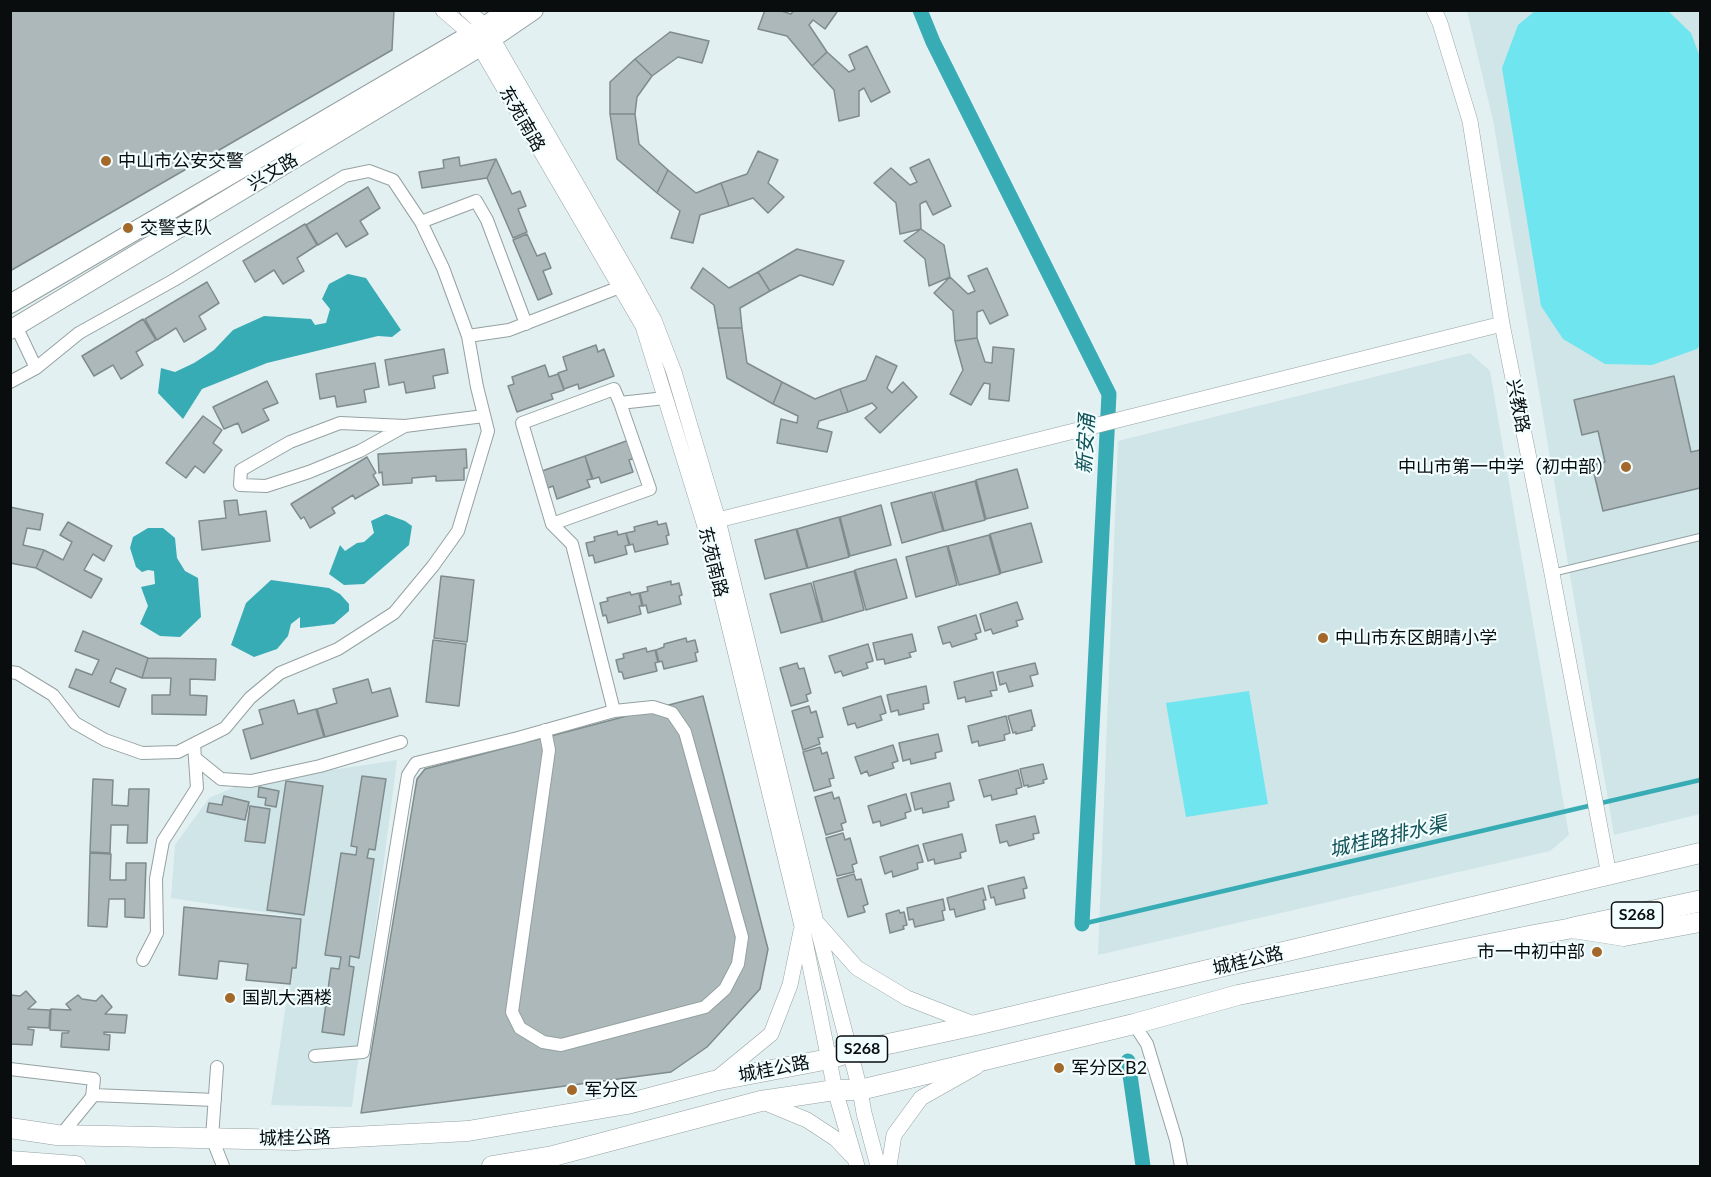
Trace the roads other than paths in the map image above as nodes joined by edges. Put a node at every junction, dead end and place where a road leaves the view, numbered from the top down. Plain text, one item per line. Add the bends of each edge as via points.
1 (443, 10) edge
2 (467, 10) edge
3 (507, 10) edge
4 (534, 10) edge
5 (1434, 10) edge
6 (482, 37) junction
7 (421, 222) junction
8 (620, 287) junction
9 (10, 304) edge
10 (526, 324) junction
11 (1502, 324) junction
12 (13, 328) edge
13 (468, 336) junction
14 (36, 368) junction
15 (11, 380) edge
16 (665, 398) junction
17 (620, 403) junction
18 (484, 416) junction
19 (405, 426) junction
20 (711, 521) junction
21 (552, 524) junction
22 (1701, 537) edge
23 (1552, 573) junction
24 (10, 672) edge
25 (614, 711) junction
26 (545, 730) junction
27 (401, 742) dead end
28 (194, 744) junction
29 (195, 758) junction
30 (1701, 853) edge
31 (1609, 874) junction
32 (1701, 901) edge
33 (1701, 922) edge
34 (809, 924) junction
35 (1573, 928) junction
36 (143, 960) dead end
37 (1134, 1024) junction
38 (976, 1025) junction
39 (851, 1052) junction
40 (315, 1056) dead end
41 (829, 1059) junction
42 (989, 1059) junction
43 (218, 1067) dead end
44 (10, 1069) edge
45 (714, 1081) junction
46 (835, 1090) junction
47 (861, 1090) junction
48 (93, 1095) junction
49 (215, 1100) junction
50 (761, 1101) junction
51 (10, 1128) edge
52 (61, 1135) junction
53 (212, 1138) junction
54 (10, 1161) edge
55 (856, 1163) edge
56 (76, 1167) edge
57 (223, 1167) edge
58 (492, 1167) edge
59 (878, 1167) edge
60 (889, 1167) edge
61 (1181, 1167) edge

1 - 6 street, 东苑南路
2 - 6 street, 东苑南路
3 - 6 main road, 兴文路
4 - 6 main road, 兴文路
5 - 11 street, 兴教路 via 1470,121
6 - 8 street, 东苑南路
6 - 9 main road, 兴文路
6 - 12 main road, 兴文路
6 - 20 street, 东苑南路 via 654,320 674,372
7 - 10 street via 476,201 487,220
7 - 13 street
7 - 14 street via 393,180 369,171 345,176 80,333
8 - 10 street
8 - 16 street, 东苑南路 via 643,326
10 - 13 street
11 - 20 street
11 - 23 street, 兴教路
12 - 14 street
13 - 18 street
14 - 15 street
16 - 17 street
16 - 20 street, 东苑南路
17 - 21 street via 650,489
17 - 21 street via 614,389 522,423
18 - 19 street
18 - 28 street via 488,432 458,531 393,613 338,649 280,673 250,698 225,729
19 - 19 street via 340,423 290,442 241,470 240,485 266,486 309,472 360,451
20 - 34 street, 东苑南路
21 - 25 street via 572,544
22 - 23 lane
23 - 31 street, 兴教路
24 - 28 street via 53,695 75,723 105,740 142,753 178,752
25 - 26 street
25 - 26 street via 653,707 672,713 685,732 742,937 738,964 725,988 705,1007 561,1045 543,1042 520,1028 512,1012 549,750
26 - 40 street via 416,763 408,775 363,1052
27 - 29 street via 251,781 221,779
28 - 29 street
29 - 36 street via 197,788 163,841 156,879 157,933
30 - 31 main road, 城桂公路 / S268
31 - 38 main road, 城桂公路 / S268
32 - 35 highway, S268
33 - 35 main road, 城桂公路 / S268 via 1624,936
34 - 38 street via 857,968 907,998
34 - 39 street, 东苑南路
34 - 41 street, 东苑南路
34 - 45 street via 771,1034
35 - 37 main road, 城桂公路 / S268 via 1238,995
37 - 42 main road, 城桂公路 / S268
37 - 61 street via 1146,1044
38 - 39 main road, 城桂公路 / S268
39 - 41 main road, 城桂公路 / S268
39 - 47 street, 东苑南路
41 - 45 main road, 城桂公路 / S268
41 - 46 street, 东苑南路
42 - 47 main road, 城桂公路 / S268
42 - 60 street via 921,1098 894,1135
43 - 49 street
44 - 48 street via 94,1079
45 - 53 main road, 城桂公路 / S268 via 627,1104 468,1131 295,1140
46 - 47 main road, 城桂公路 / S268
46 - 50 main road, 城桂公路 / S268
46 - 55 street, 东苑南路
47 - 59 street, 东苑南路
48 - 49 street
48 - 52 street
49 - 53 street
50 - 55 street via 807,1120 836,1139
50 - 58 main road, 城桂公路 / S268 via 553,1156
51 - 52 main road, 城桂公路 / S268
52 - 53 main road, 城桂公路 / S268
53 - 57 street
54 - 56 main road

